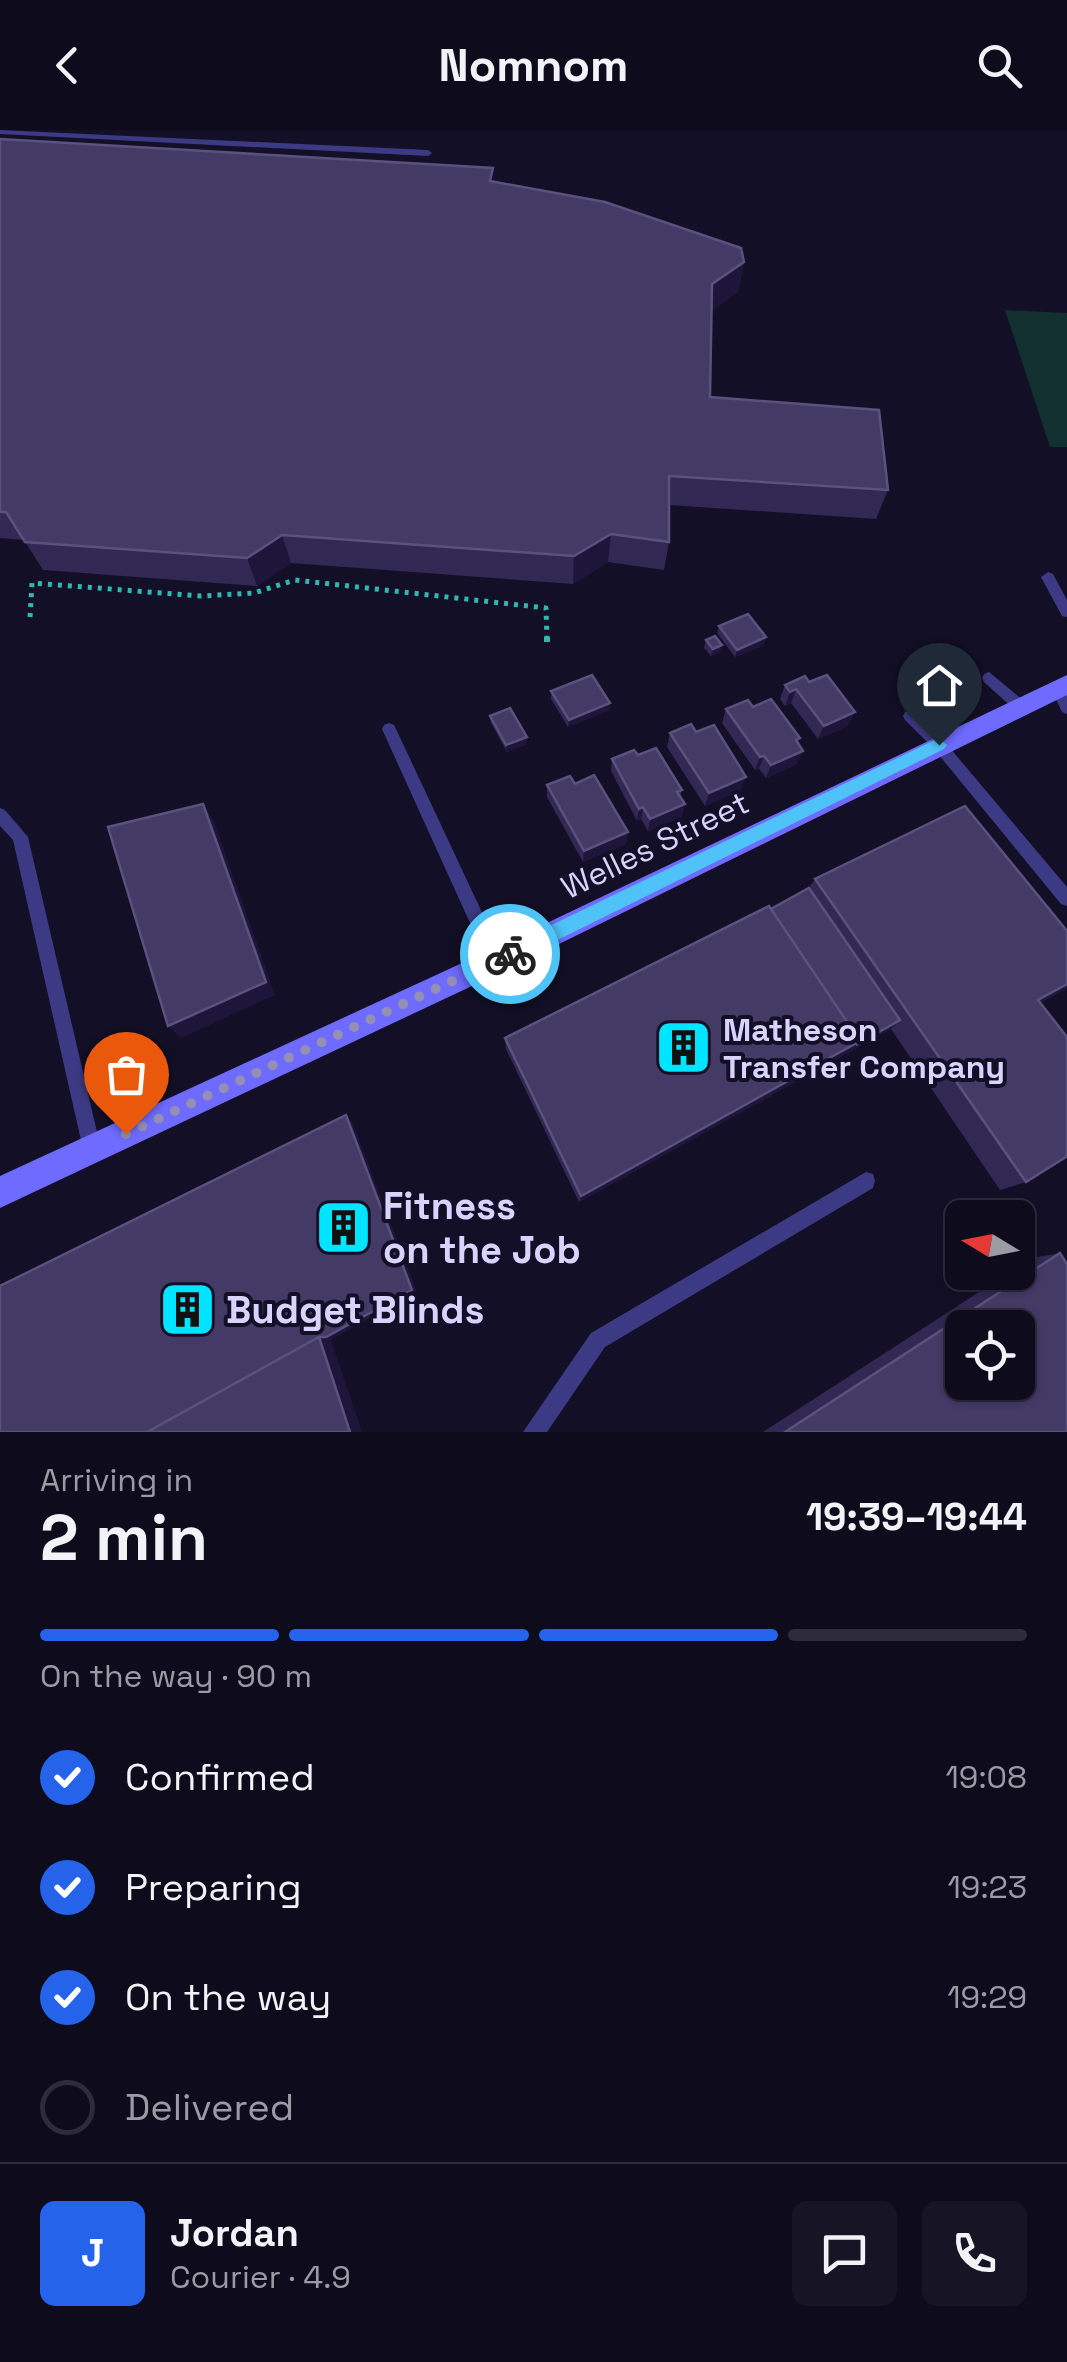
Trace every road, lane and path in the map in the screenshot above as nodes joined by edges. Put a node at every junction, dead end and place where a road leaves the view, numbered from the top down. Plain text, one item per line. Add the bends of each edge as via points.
1 (0, 132) edge
2 (428, 154) dead end
3 (1048, 577) dead end
4 (1067, 612) edge
5 (30, 617) dead end
6 (547, 648) dead end
7 (989, 678) dead end
8 (1064, 693) edge
9 (1019, 706) junction
10 (910, 716) dead end
11 (389, 729) dead end
12 (939, 745) junction
13 (0, 815) edge
14 (1067, 899) edge
15 (496, 961) junction
16 (92, 1149) junction
17 (866, 1181) dead end
18 (0, 1192) edge
19 (534, 1432) edge

1 - 2 lane
3 - 4 lane
5 - 6 path via 32,582 201,596 254,593 294,580 546,608
7 - 9 lane
8 - 9 main road, Welles Street
9 - 12 main road, Welles Street
10 - 12 lane
11 - 15 lane
12 - 14 lane
12 - 15 main road, Welles Street
13 - 16 lane via 20,838
15 - 16 main road, Welles Street
16 - 18 main road, Welles Street
17 - 19 lane via 598,1340

